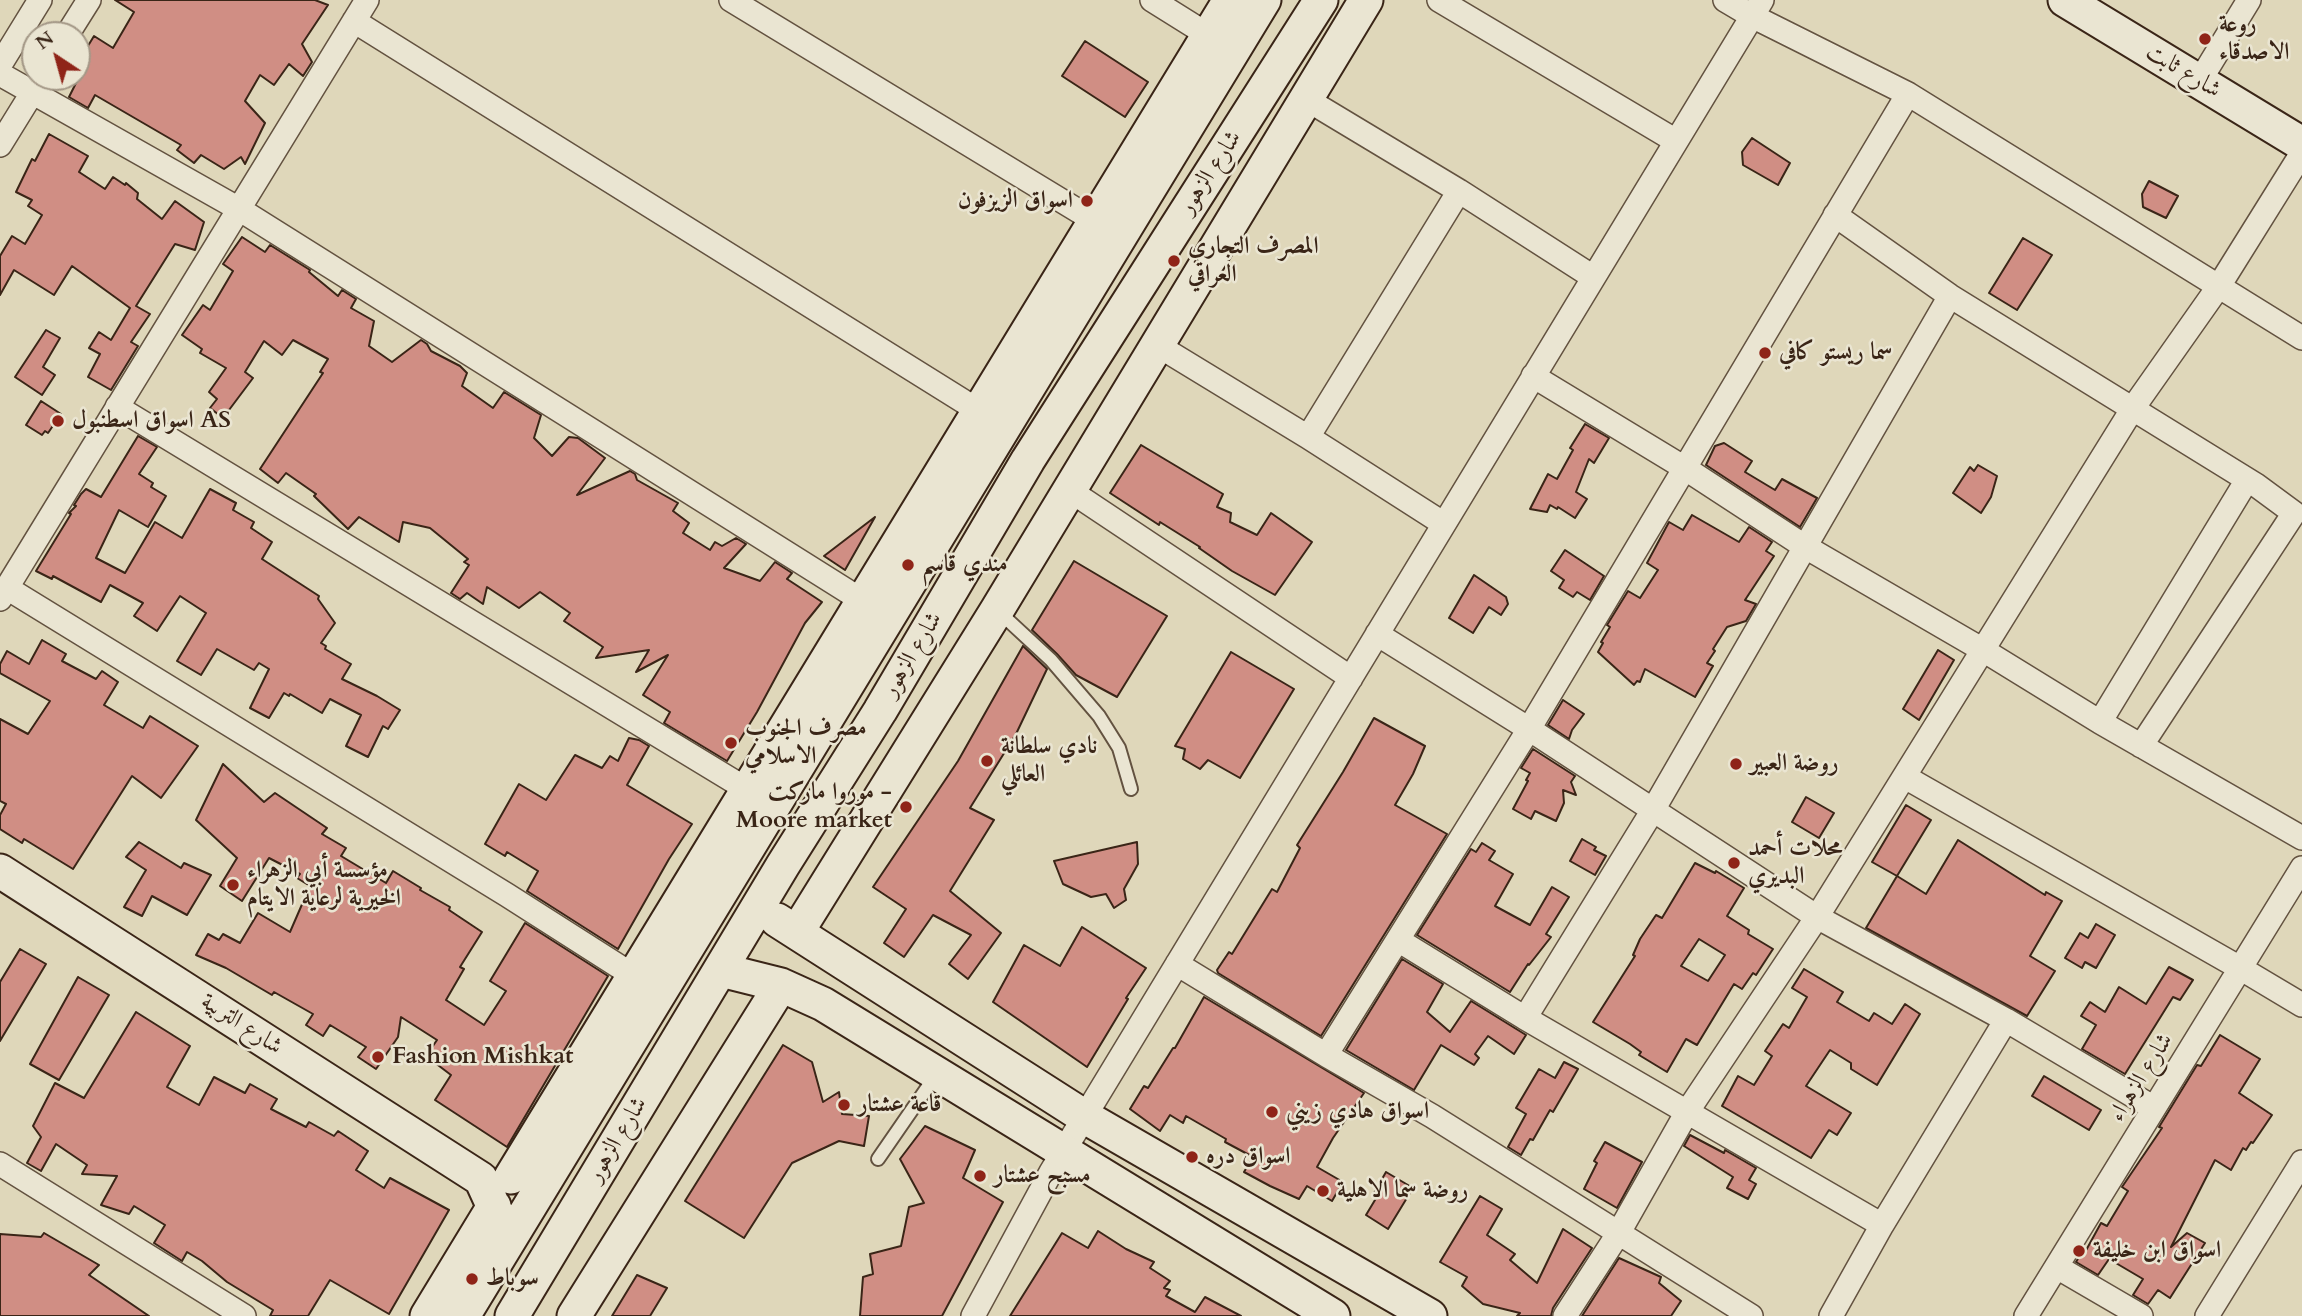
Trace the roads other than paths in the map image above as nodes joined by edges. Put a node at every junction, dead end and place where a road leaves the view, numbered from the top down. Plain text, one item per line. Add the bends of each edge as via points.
1 (40, 0) edge
2 (89, 0) edge
3 (367, 0) edge
4 (731, 0) edge
5 (1152, 0) edge
6 (1230, 0) edge
7 (1264, 0) edge
8 (1366, 0) edge
9 (1440, 0) edge
10 (1725, 0) edge
11 (2249, 0) edge
12 (2076, 3) edge
13 (1757, 8) edge
14 (1313, 13) edge
15 (76, 21) edge
16 (354, 21) junction
17 (1208, 35) junction
18 (1338, 46) junction
19 (0, 65) edge
20 (0, 74) edge
21 (21, 80) edge
22 (2199, 82) junction
23 (33, 91) edge
24 (47, 91) edge
25 (1908, 94) junction
26 (1306, 99) junction
27 (1676, 141) junction
28 (2302, 144) edge
29 (0, 145) edge
30 (2302, 153) edge
31 (1459, 191) junction
32 (239, 209) junction
33 (1835, 215) junction
34 (1095, 220) junction
35 (1593, 277) junction
36 (2219, 286) junction
37 (1950, 296) junction
38 (2302, 338) edge
39 (1055, 343) junction
40 (1157, 345) junction
41 (1091, 362) junction
42 (1533, 376) junction
43 (117, 407) junction
44 (2133, 408) junction
45 (979, 411) junction
46 (1013, 413) junction
47 (1046, 432) junction
48 (1308, 437) junction
49 (1683, 467) junction
50 (2247, 480) junction
51 (1069, 490) junction
52 (2298, 514) edge
53 (1444, 524) junction
54 (1804, 546) junction
55 (3, 594) edge
56 (863, 601) junction
57 (997, 610) junction
58 (1377, 634) junction
59 (1983, 650) junction
60 (1351, 678) junction
61 (833, 680) junction
62 (880, 711) junction
63 (2100, 722) junction
64 (1529, 729) junction
65 (919, 734) junction
66 (2141, 746) junction
67 (1905, 777) junction
68 (1131, 789) dead end
69 (748, 790) junction
70 (1653, 810) junction
71 (2302, 838) edge
72 (2302, 867) edge
73 (0, 872) edge
74 (758, 907) junction
75 (1817, 917) junction
76 (797, 932) junction
77 (1398, 940) junction
78 (1177, 964) junction
79 (2241, 968) junction
80 (721, 970) junction
81 (634, 976) junction
82 (781, 985) junction
83 (2302, 1005) edge
84 (1525, 1018) junction
85 (2006, 1020) junction
86 (1326, 1055) junction
87 (937, 1074) junction
88 (2154, 1108) junction
89 (1687, 1112) junction
90 (1085, 1117) junction
91 (1125, 1140) junction
92 (1063, 1152) junction
93 (560, 1154) junction
94 (878, 1158) dead end
95 (2302, 1162) edge
96 (0, 1164) edge
97 (1104, 1177) junction
98 (495, 1188) junction
99 (1882, 1225) junction
100 (1618, 1234) junction
101 (504, 1247) junction
102 (2057, 1267) junction
103 (975, 1315) edge
104 (244, 1316) edge
105 (427, 1316) edge
106 (463, 1316) edge
107 (512, 1316) edge
108 (573, 1316) edge
109 (1333, 1316) edge
110 (1430, 1316) edge
111 (1565, 1316) edge
112 (1751, 1316) edge
113 (1831, 1316) edge
114 (2026, 1316) edge
115 (2141, 1316) edge
116 (2207, 1316) edge

1 - 19 street
2 - 15 street
3 - 16 street
4 - 34 street
5 - 17 street
6 - 17 street
7 - 39 street, شارع الزهور
8 - 18 street
9 - 27 street
10 - 13 street
11 - 22 street
12 - 22 street, شارع ثابت
13 - 25 street
13 - 27 street
14 - 18 street
14 - 41 street, شارع الزهور
16 - 32 street
16 - 45 street
17 - 34 street
18 - 26 street
20 - 21 street
22 - 28 street, شارع ثابت
23 - 29 street
24 - 32 street
25 - 33 street
25 - 36 street
26 - 31 street
26 - 40 street
27 - 35 street
30 - 36 street
31 - 35 street
31 - 48 street
32 - 43 street
32 - 56 street
33 - 37 street
33 - 49 street
34 - 45 street
35 - 42 street
36 - 38 street
36 - 44 street
37 - 44 street
37 - 54 street
39 - 41 street via 1068,361
39 - 46 street, شارع الزهور
40 - 48 street
40 - 51 street
41 - 47 street, شارع الزهور
42 - 49 street
42 - 53 street
43 - 55 street
43 - 69 street
44 - 50 street
44 - 59 street
45 - 56 street
46 - 47 street via 1033,415
46 - 61 street, شارع الزهور
47 - 62 street, شارع الزهور
48 - 53 street
49 - 54 street
49 - 64 street
50 - 52 street
50 - 63 street
51 - 57 street
51 - 60 street
52 - 66 street
53 - 58 street
54 - 59 street
54 - 70 street
55 - 81 street via 507,895
56 - 61 street
57 - 65 street
57 - 68 lane via 1051,660 1099,716 1119,748
58 - 60 street
58 - 64 street
59 - 63 street
59 - 67 street
60 - 78 street
61 - 69 street
61 - 93 street, شارع الزهور
62 - 65 street
62 - 74 street, شارع الزهور
63 - 66 street
64 - 70 street
64 - 77 street
65 - 76 street
66 - 71 street
67 - 75 street
67 - 79 street
69 - 81 street
70 - 75 street
70 - 84 street
72 - 79 street, شارع الزهراء
73 - 98 street, شارع التربية
74 - 76 street
74 - 80 street, شارع الزهور
75 - 85 street
75 - 89 street
76 - 90 street
77 - 84 street
77 - 86 street
78 - 86 street
78 - 90 street
79 - 83 street
79 - 88 street, شارع الزهراء
80 - 82 street
80 - 107 street, شارع الزهور
81 - 98 street
82 - 87 street via 823,1004
82 - 108 street
84 - 89 street
85 - 88 street
85 - 99 street
86 - 100 street
87 - 92 street
87 - 94 lane
88 - 102 street, شارع الزهراء
89 - 99 street
89 - 100 street
90 - 91 street
90 - 92 street
91 - 97 street
91 - 110 street
92 - 97 street
92 - 103 street
93 - 98 street via 536,1171
93 - 101 street, شارع الزهور
95 - 116 street
96 - 104 street
97 - 109 street
98 - 101 street
98 - 105 street
99 - 113 street
100 - 111 street
100 - 112 street
101 - 106 street, شارع الزهور
102 - 114 street, شارع الزهراء
102 - 115 street

